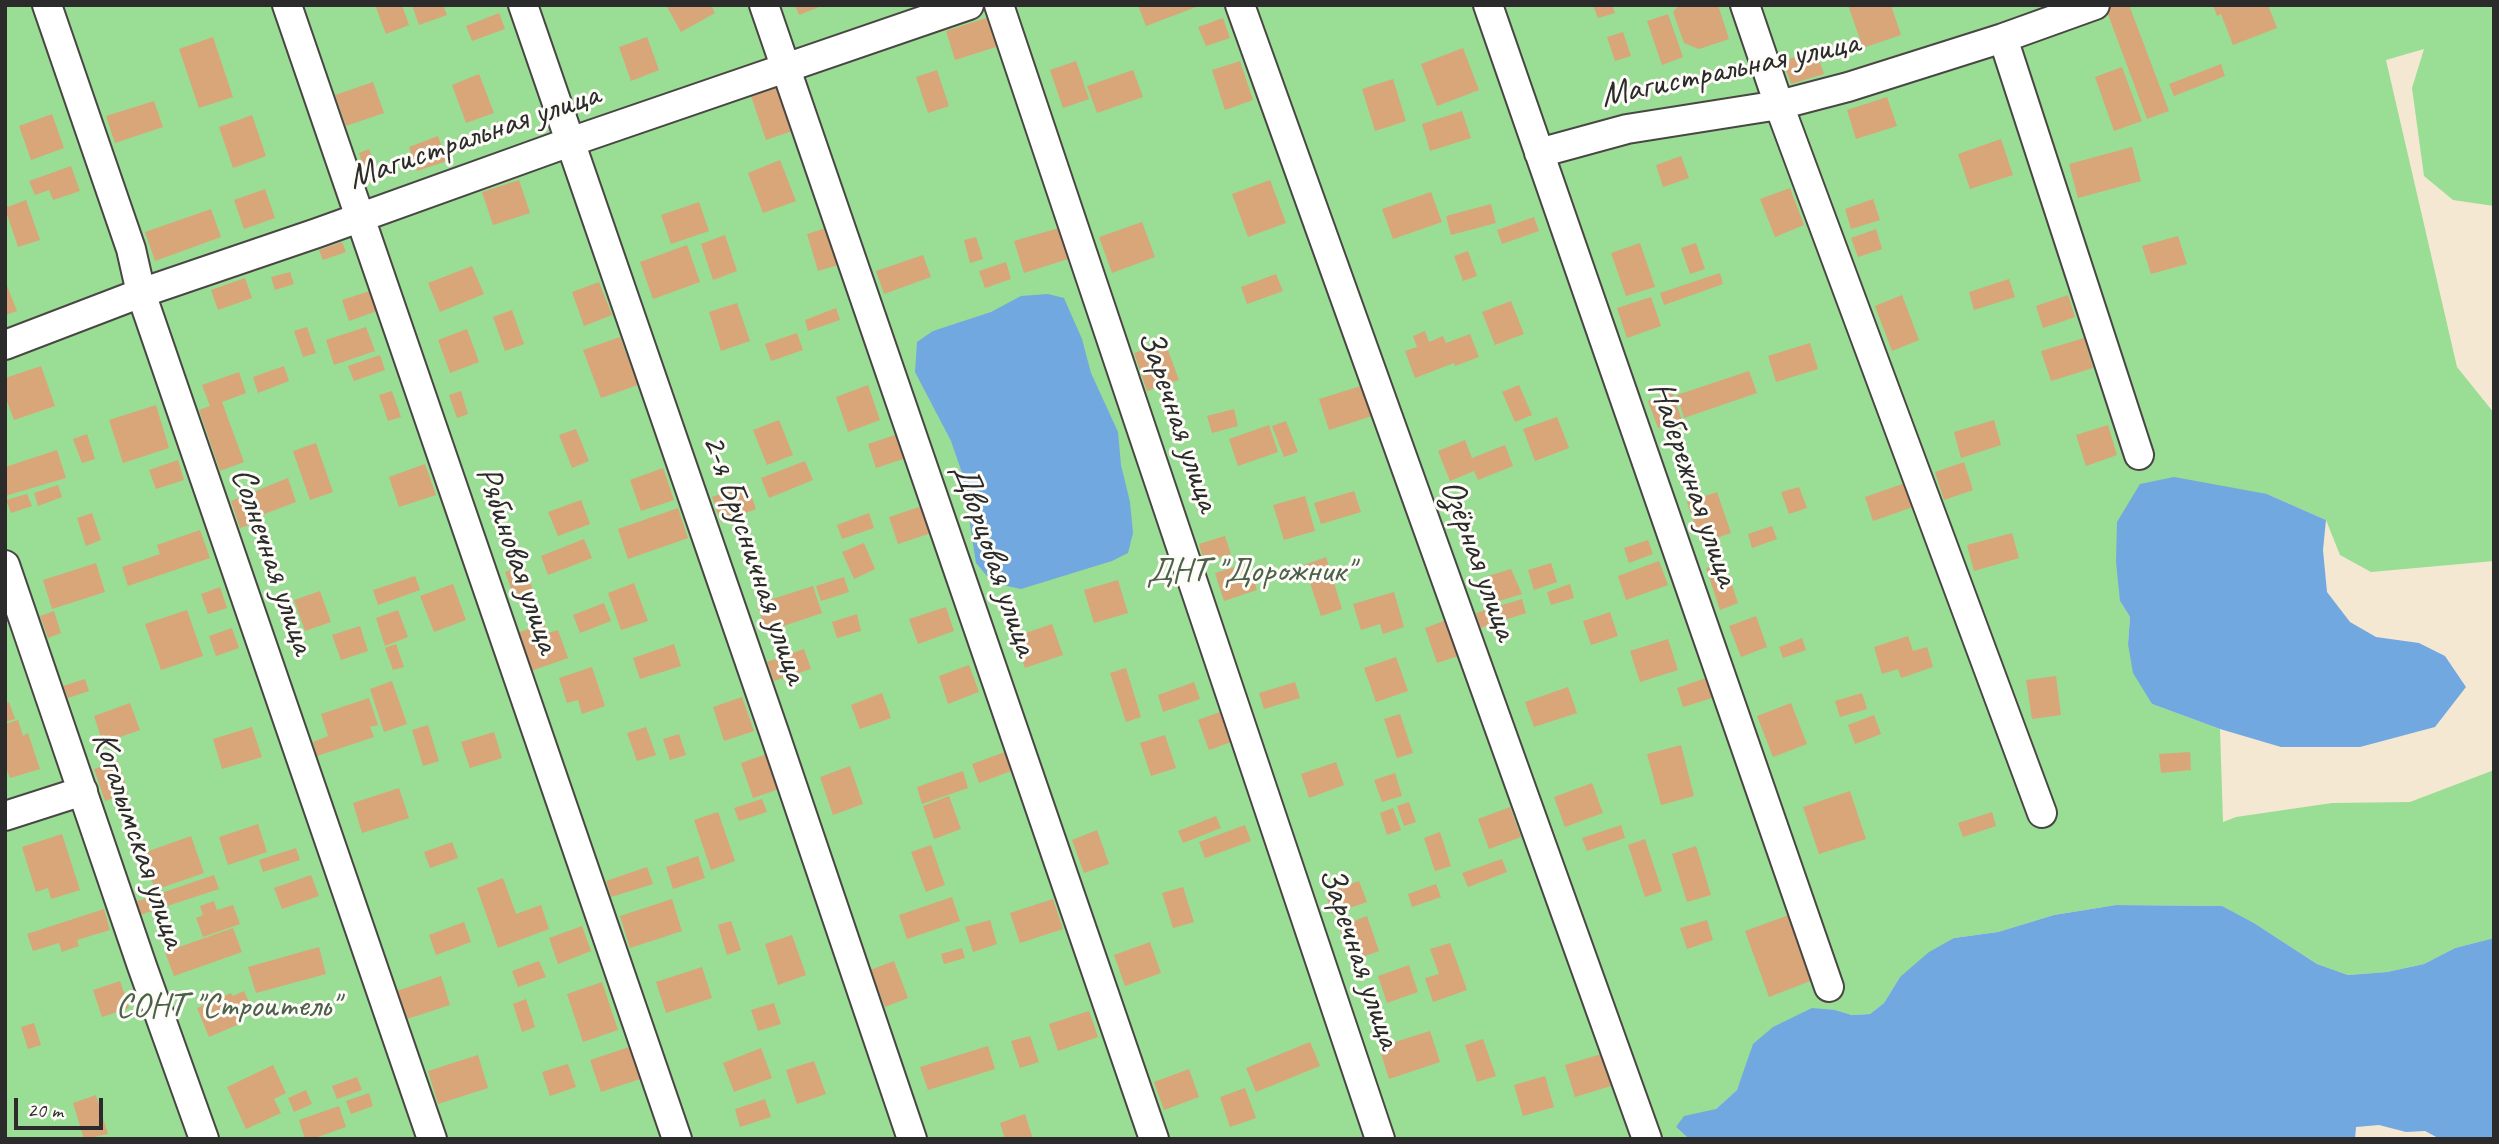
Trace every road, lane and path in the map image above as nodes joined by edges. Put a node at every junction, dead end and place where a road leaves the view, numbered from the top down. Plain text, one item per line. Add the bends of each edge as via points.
1 (47, 5) edge
2 (287, 5) edge
3 (523, 5) edge
4 (764, 5) edge
5 (969, 5) edge
6 (999, 5) edge
7 (1240, 5) edge
8 (1488, 5) edge
9 (1745, 5) edge
10 (2095, 5) edge
11 (2003, 38) junction
12 (786, 68) junction
13 (1779, 105) junction
14 (570, 142) junction
15 (1539, 153) junction
16 (360, 216) junction
17 (141, 293) junction
18 (5, 345) edge
19 (2139, 455) dead end
20 (5, 565) edge
21 (83, 792) junction
22 (2042, 813) dead end
23 (5, 816) edge
24 (1829, 987) dead end
25 (204, 1139) edge
26 (432, 1139) edge
27 (677, 1139) edge
28 (912, 1139) edge
29 (1154, 1139) edge
30 (1380, 1139) edge
31 (1647, 1139) edge

1 - 17 street, Солнечная улица via 131,249
2 - 16 street, Рябиновая улица
3 - 14 street, 2-я Брусничная улица
4 - 12 street, Дворцовая улица
5 - 12 street, Магистральная улица
6 - 30 street, Заречная улица
7 - 31 street, Озёрная улица
8 - 15 street, Набережная улица
9 - 13 street
10 - 11 street, Магистральная улица
11 - 13 street, Магистральная улица
11 - 19 street
12 - 14 street, Магистральная улица
12 - 29 street, Дворцовая улица
13 - 15 street, Магистральная улица via 1627,129
13 - 22 street
14 - 16 street, Магистральная улица
14 - 28 street, 2-я Брусничная улица
15 - 24 street, Набережная улица
16 - 17 street, Магистральная улица
16 - 27 street, Рябиновая улица
17 - 18 street, Магистральная улица
17 - 26 street, Солнечная улица
20 - 21 street, Когалымская улица
21 - 23 street
21 - 25 street, Когалымская улица

